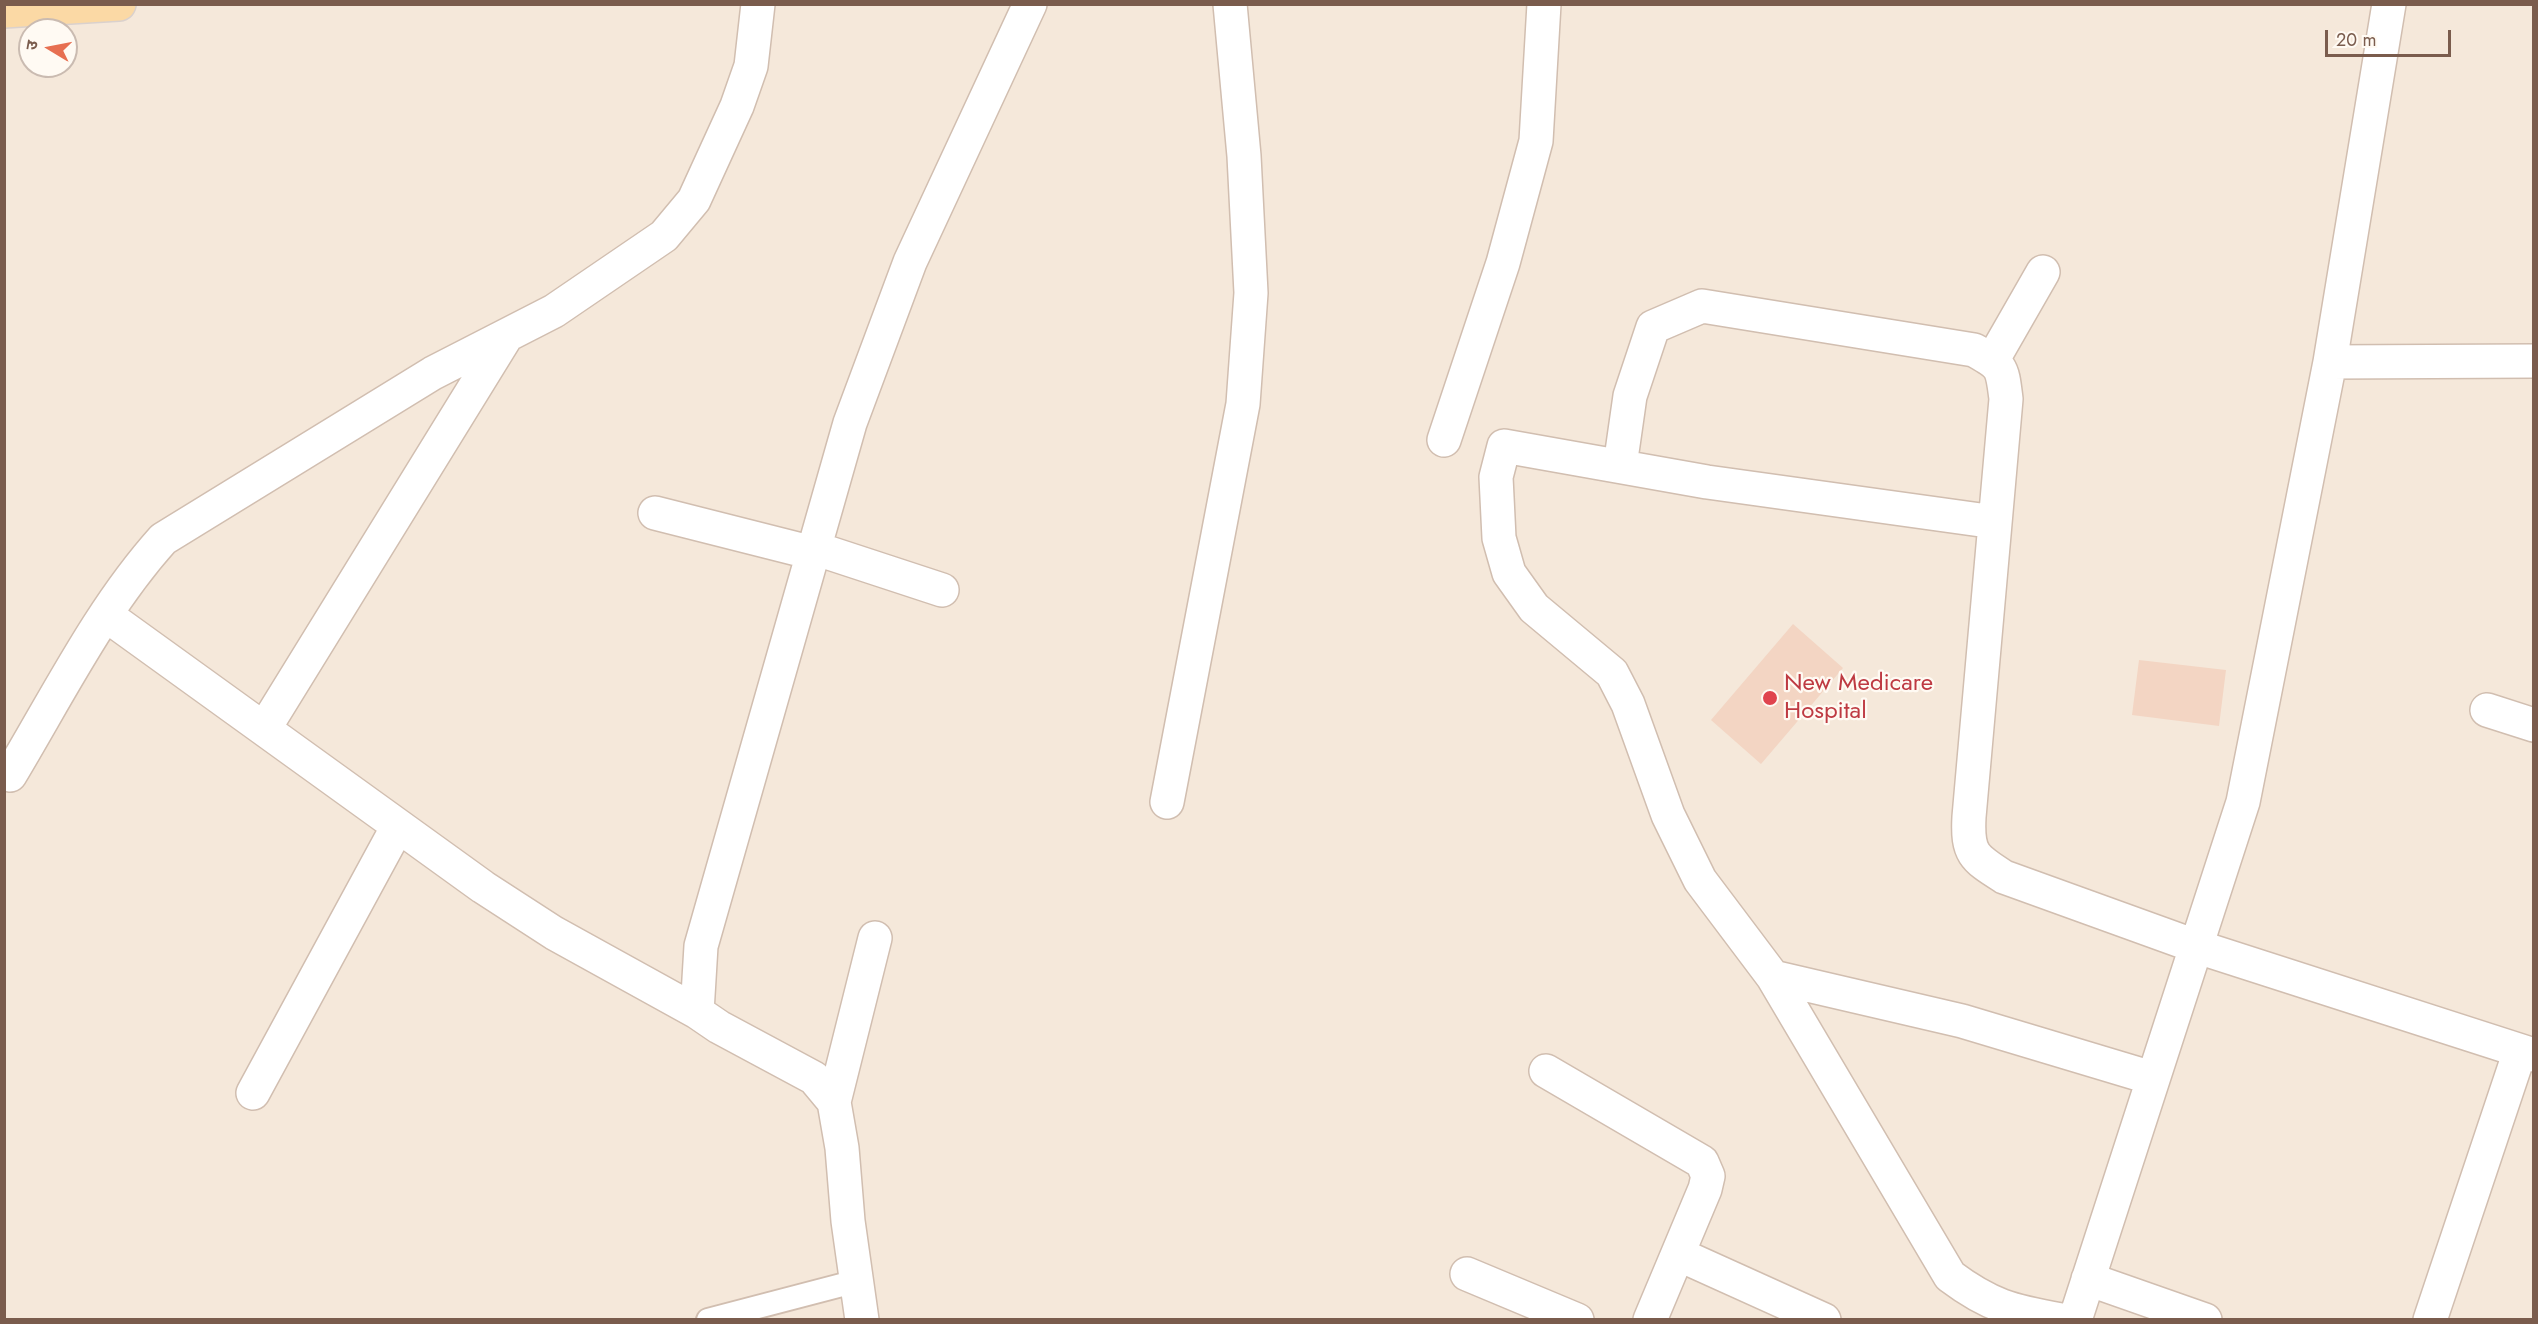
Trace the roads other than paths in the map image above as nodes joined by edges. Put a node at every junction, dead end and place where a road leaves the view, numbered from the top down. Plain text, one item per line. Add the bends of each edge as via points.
1 (118, 4) edge
2 (758, 4) edge
3 (1030, 4) edge
4 (1230, 4) edge
5 (1544, 4) edge
6 (2390, 4) edge
7 (4, 11) edge
8 (2043, 272) dead end
9 (508, 335) junction
10 (1992, 361) junction
11 (2534, 361) edge
12 (2330, 362) junction
13 (1444, 440) dead end
14 (1620, 466) junction
15 (655, 513) dead end
16 (1995, 522) junction
17 (813, 550) junction
18 (942, 590) dead end
19 (106, 615) junction
20 (2487, 710) dead end
21 (2534, 725) edge
22 (264, 729) junction
23 (10, 775) dead end
24 (1167, 802) dead end
25 (398, 826) junction
26 (875, 938) dead end
27 (2195, 946) junction
28 (1773, 976) junction
29 (697, 1012) junction
30 (2527, 1053) edge
31 (1546, 1071) dead end
32 (2152, 1078) junction
33 (253, 1093) dead end
34 (834, 1102) junction
35 (1678, 1254) junction
36 (1467, 1274) dead end
37 (2088, 1280) junction
38 (857, 1281) junction
39 (708, 1320) edge
40 (862, 1320) edge
41 (1577, 1320) edge
42 (1650, 1320) edge
43 (1824, 1320) edge
44 (2061, 1320) edge
45 (2075, 1320) edge
46 (2205, 1320) edge
47 (2430, 1320) edge

1 - 7 main road
2 - 9 street via 751,66 694,200 664,236 554,311
3 - 17 street via 910,262 850,423
4 - 24 street via 1251,293 1244,393
5 - 13 street via 1536,141 1503,263
6 - 12 street
8 - 10 street
9 - 19 street via 364,413 163,539 134,571
9 - 22 street
10 - 14 street via 1974,350 1702,306 1653,327 1630,396
10 - 16 street via 2003,371 2006,399
11 - 12 street
12 - 27 street via 2243,802
14 - 16 street
14 - 28 street via 1504,446 1496,477 1499,538 1509,573 1534,608 1612,674 1628,704 1668,815 1700,880
15 - 17 street
16 - 27 street via 1968,843 1981,863 2004,877
17 - 18 street
17 - 29 street via 701,946
19 - 22 street
19 - 23 street
20 - 21 street
22 - 25 street
25 - 29 street via 554,933
25 - 33 street
26 - 34 street
27 - 30 street
27 - 32 street
28 - 32 street via 1962,1021
28 - 44 street via 1950,1276 1978,1298 2012,1311
29 - 34 street via 814,1078
30 - 47 street
31 - 35 street via 1702,1162 1708,1176 1706,1190
32 - 37 street
34 - 38 street
35 - 42 street
35 - 43 street
36 - 41 street
37 - 45 street
37 - 46 street
38 - 39 lane
38 - 40 street

